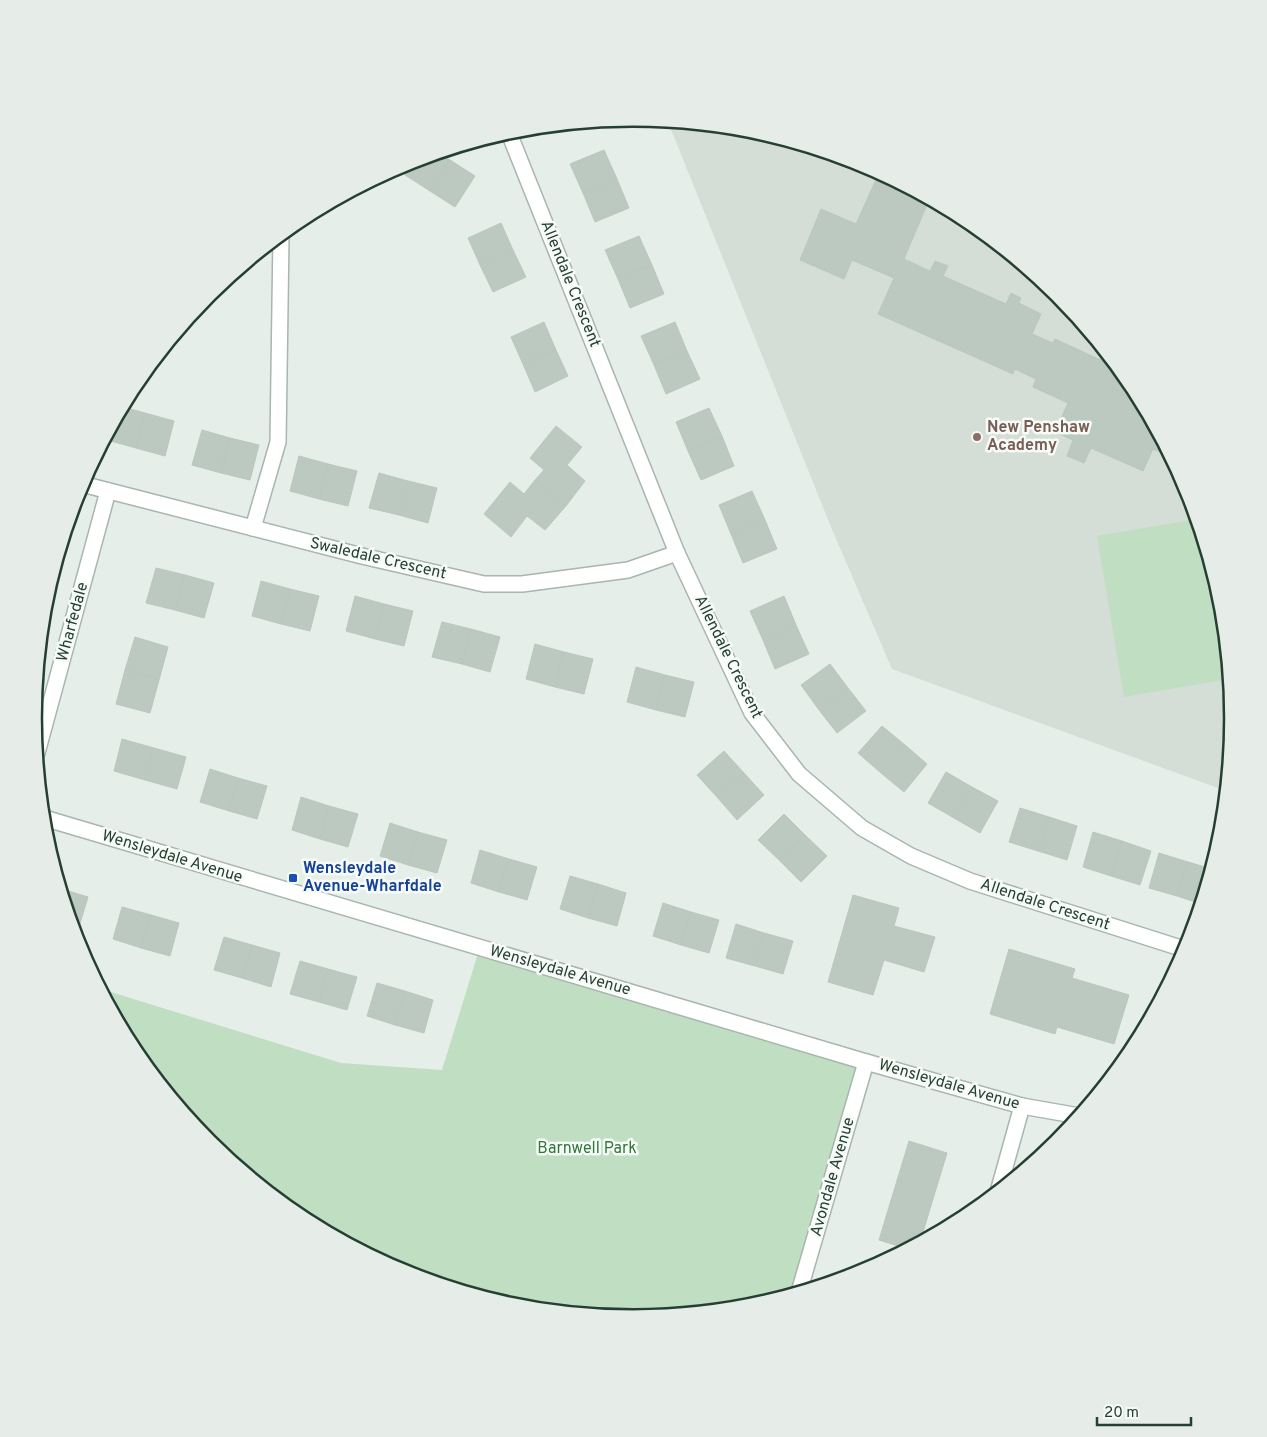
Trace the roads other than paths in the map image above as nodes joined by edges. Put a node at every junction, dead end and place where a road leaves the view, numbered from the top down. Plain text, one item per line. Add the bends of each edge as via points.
1 (512, 140) edge
2 (281, 245) edge
3 (90, 486) edge
4 (108, 491) junction
5 (253, 528) junction
6 (677, 553) junction
7 (43, 732) edge
8 (52, 820) edge
9 (1179, 947) edge
10 (866, 1062) junction
11 (1022, 1106) junction
12 (1072, 1115) edge
13 (1001, 1180) edge
14 (801, 1284) edge

1 - 6 street, Allendale Crescent
2 - 5 street via 278,442
3 - 4 street, Swaledale Crescent
4 - 5 street, Swaledale Crescent
4 - 7 street, Wharfedale
5 - 6 street, Swaledale Crescent via 484,584 522,584 628,570
6 - 9 street, Allendale Crescent via 752,713 799,774 862,828 912,856 970,881
8 - 10 street, Wensleydale Avenue
10 - 11 street, Wensleydale Avenue
10 - 14 street, Avondale Avenue
11 - 12 street, Wensleydale Avenue
11 - 13 street

